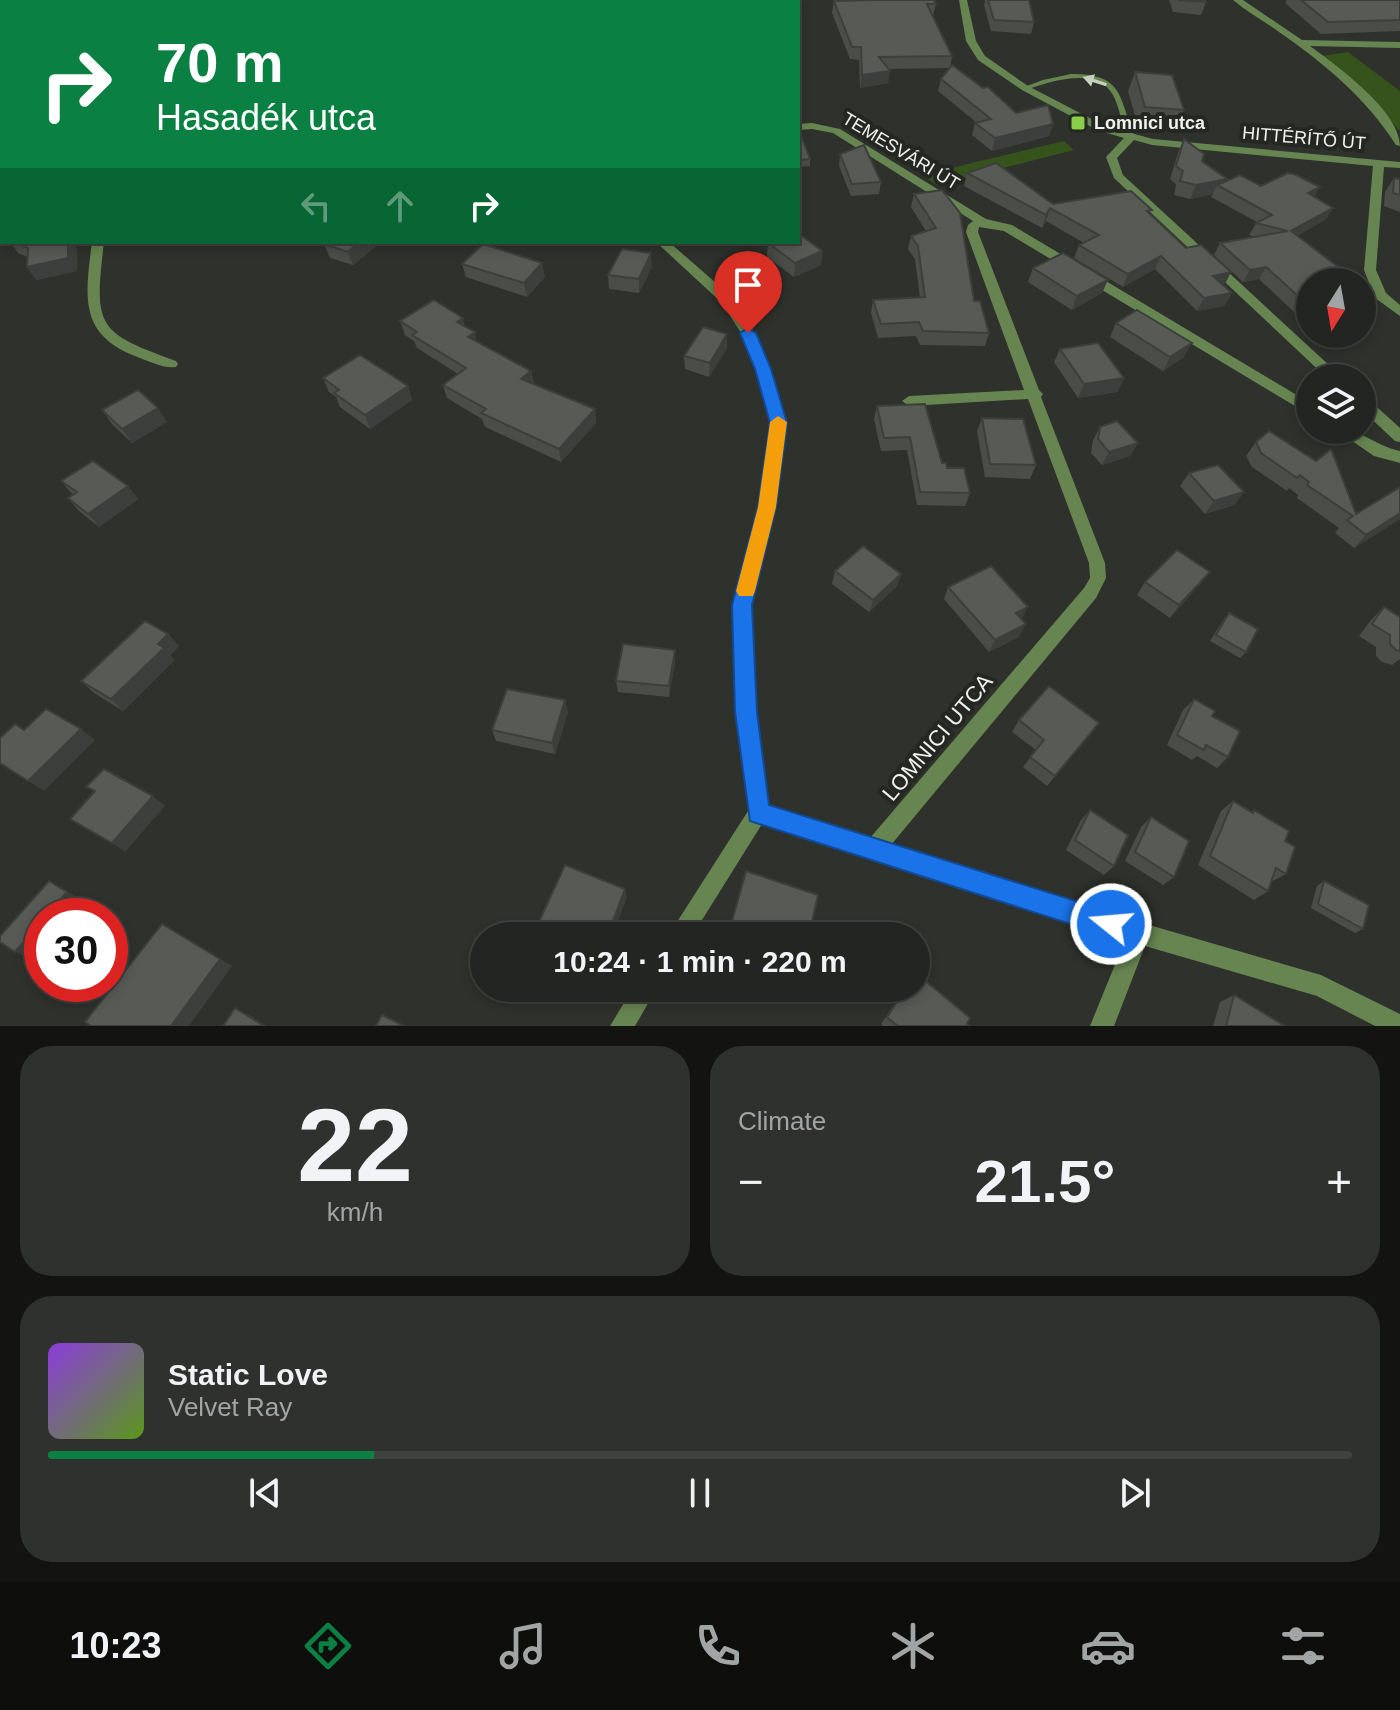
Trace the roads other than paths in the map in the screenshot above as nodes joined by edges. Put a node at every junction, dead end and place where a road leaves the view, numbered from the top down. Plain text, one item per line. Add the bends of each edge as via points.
1 (963, 0) edge
2 (1237, 0) edge
3 (1301, 43) junction
4 (1400, 45) edge
5 (1025, 88) junction
6 (800, 127) edge
7 (1131, 137) junction
8 (1400, 143) edge
9 (1379, 162) junction
10 (1400, 165) edge
11 (982, 222) junction
12 (98, 244) edge
13 (664, 244) edge
14 (1400, 312) edge
15 (171, 364) dead end
16 (1321, 364) edge
17 (1036, 394) junction
18 (909, 401) edge
19 (1296, 402) edge
20 (1376, 415) edge
21 (1400, 437) edge
22 (1366, 444) edge
23 (1400, 457) edge
24 (758, 813) junction
25 (874, 849) junction
26 (688, 922) edge
27 (1139, 933) junction
28 (637, 1002) edge
29 (622, 1026) edge
30 (1102, 1026) edge
31 (1399, 1026) edge

1 - 5 street, HITTÉRÍTŐ ÚT via 973,48
2 - 3 street
3 - 4 street
3 - 8 street via 1371,105
5 - 7 street, HITTÉRÍTŐ ÚT via 1101,128
7 -> 5 lane via 1114,90 1104,83 1070,76
6 - 11 street, TEMESVÁRI ÚT via 836,131
7 - 9 street, HITTÉRÍTŐ ÚT
7 - 16 street via 1111,157 1118,176
9 - 10 street, HITTÉRÍTŐ ÚT
9 - 14 street via 1370,270 1380,295
11 - 17 street, LOMNICI UTCA via 972,232
11 - 19 street via 1008,228
12 - 15 street via 93,289 101,329 113,341
13 - 24 street via 727,300 748,333 778,423 767,507 742,605 746,712
17 - 18 street
17 - 25 street, LOMNICI UTCA via 1098,578
20 - 21 street
22 - 23 street
24 - 25 street
24 - 26 street
25 - 27 street
27 - 30 street
27 - 31 street via 1321,986
28 - 29 street

